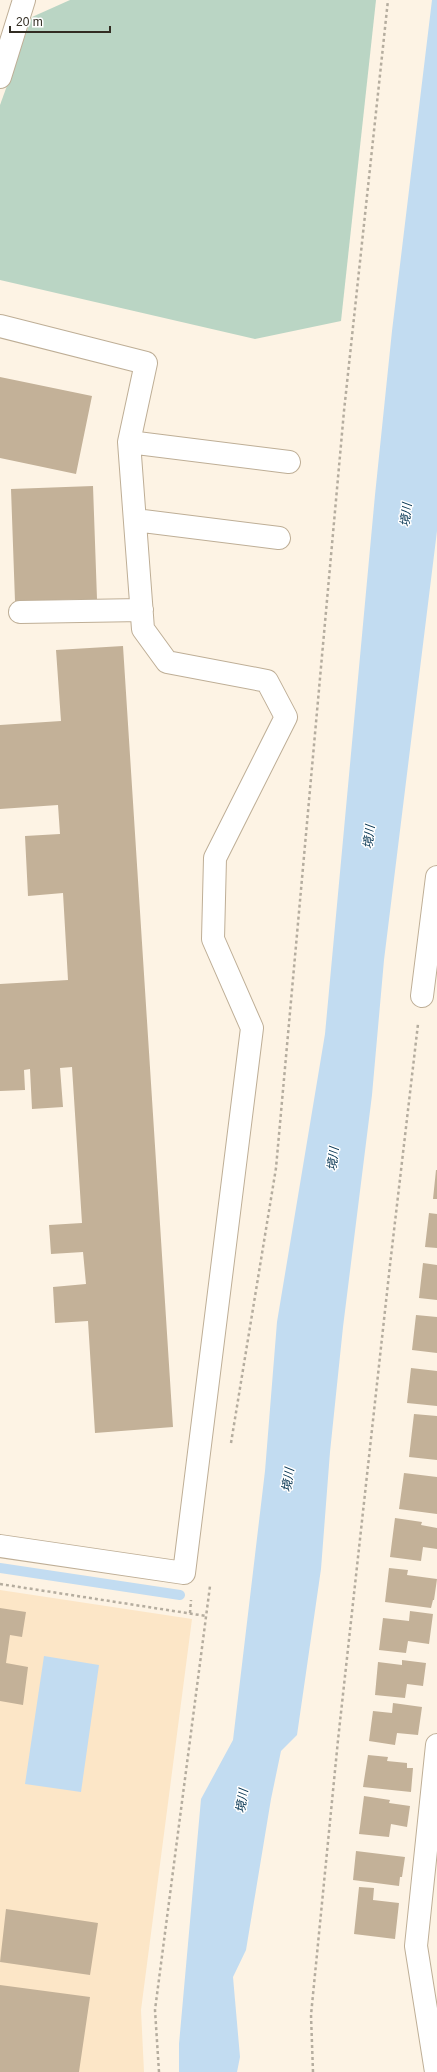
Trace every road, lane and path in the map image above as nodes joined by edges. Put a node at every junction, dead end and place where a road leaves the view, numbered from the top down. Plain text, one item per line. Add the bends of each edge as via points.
1 (24, 0) edge
2 (0, 78) edge
3 (0, 326) edge
4 (129, 442) junction
5 (289, 462) dead end
6 (135, 520) junction
7 (279, 538) dead end
8 (142, 610) junction
9 (20, 612) dead end
10 (437, 877) edge
11 (422, 996) joint
12 (0, 1546) edge
13 (0, 1584) edge
14 (206, 1616) dead end
15 (437, 1745) edge
16 (313, 2072) edge
17 (436, 2072) edge

1 - 2 street
3 - 4 street via 146,363
4 - 5 street
4 - 6 street
6 - 7 street
6 - 8 street
8 - 9 street
8 - 12 street via 143,629 168,662 266,681 286,717 215,858 213,939 252,1028 184,1573
10 - 11 street
11 - 16 path via 336,1763 311,2015
13 - 14 path
15 - 17 street via 416,1946

